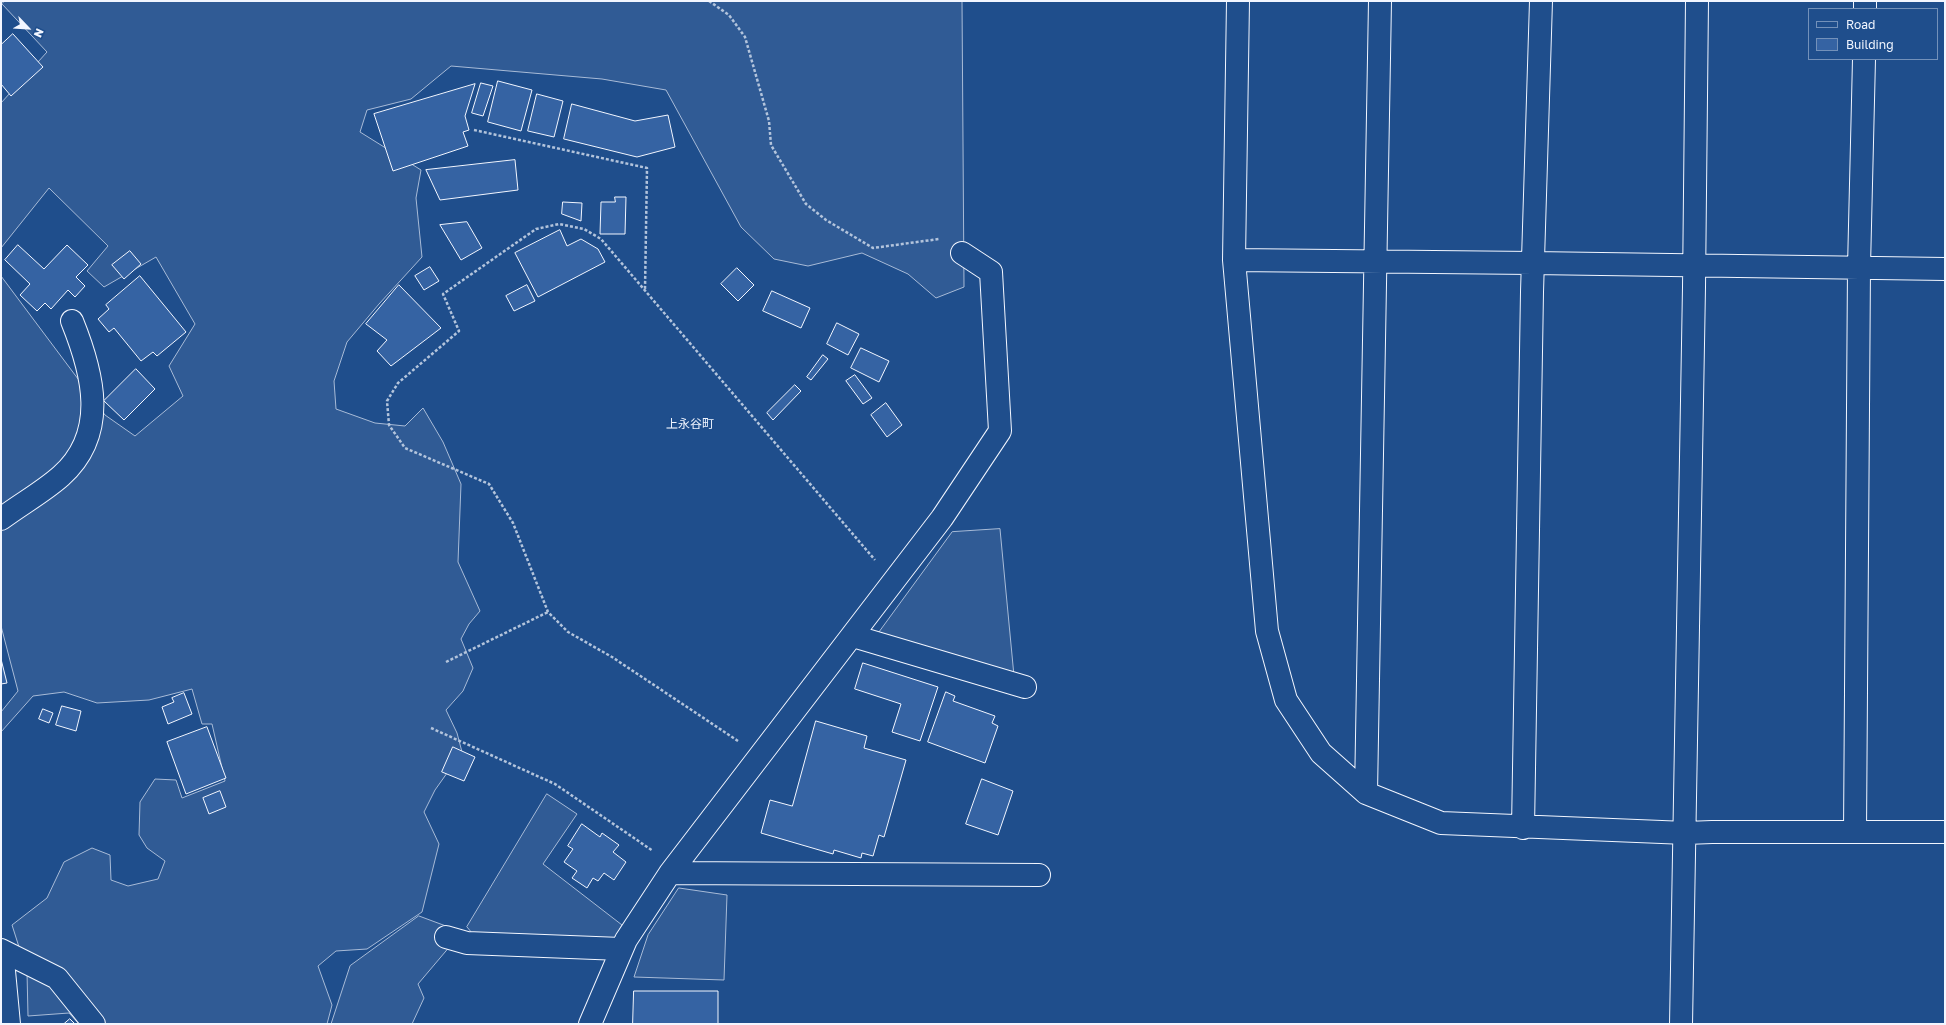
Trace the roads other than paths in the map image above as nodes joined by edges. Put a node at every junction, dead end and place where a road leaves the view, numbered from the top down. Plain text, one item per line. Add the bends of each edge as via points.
1 (1238, 1) edge
2 (1380, 1) edge
3 (1541, 1) edge
4 (1697, 1) edge
5 (1864, 60) edge
6 (962, 253) road end
7 (1234, 260) junction
8 (1533, 262) junction
9 (1375, 263) junction
10 (1694, 265) junction
11 (1859, 267) junction
12 (1945, 269) edge
13 (72, 321) dead end
14 (1, 518) edge
15 (853, 636) junction
16 (1025, 687) dead end
17 (1366, 793) junction
18 (1523, 828) junction
19 (1855, 831) junction
20 (1945, 832) edge
21 (1686, 833) junction
22 (672, 870) junction
23 (1039, 875) dead end
24 (446, 937) dead end
25 (621, 949) junction
26 (1, 950) edge
27 (1, 961) edge
28 (9, 1024) edge
29 (94, 1024) edge
30 (590, 1024) edge
31 (1681, 1024) edge

1 - 7 street
2 - 9 street
3 - 8 street
4 - 10 street
5 - 11 street
6 - 15 street via 991,272 1000,431 942,518
7 - 9 street
7 - 17 street via 1267,631 1286,700 1321,753
8 - 9 street
8 - 10 street
8 - 18 street
9 - 17 street
10 - 11 street
10 - 21 street
11 - 12 street
11 - 19 street
13 - 14 street via 85,354 94,405 86,446 61,475
15 - 16 street
15 - 22 street
17 - 18 street via 1441,823
18 - 21 street
19 - 20 street
19 - 21 street
21 - 31 street
22 - 23 street
22 - 25 street
24 - 25 street via 467,943
25 - 30 street
26 - 29 street via 57,978
27 - 28 street

